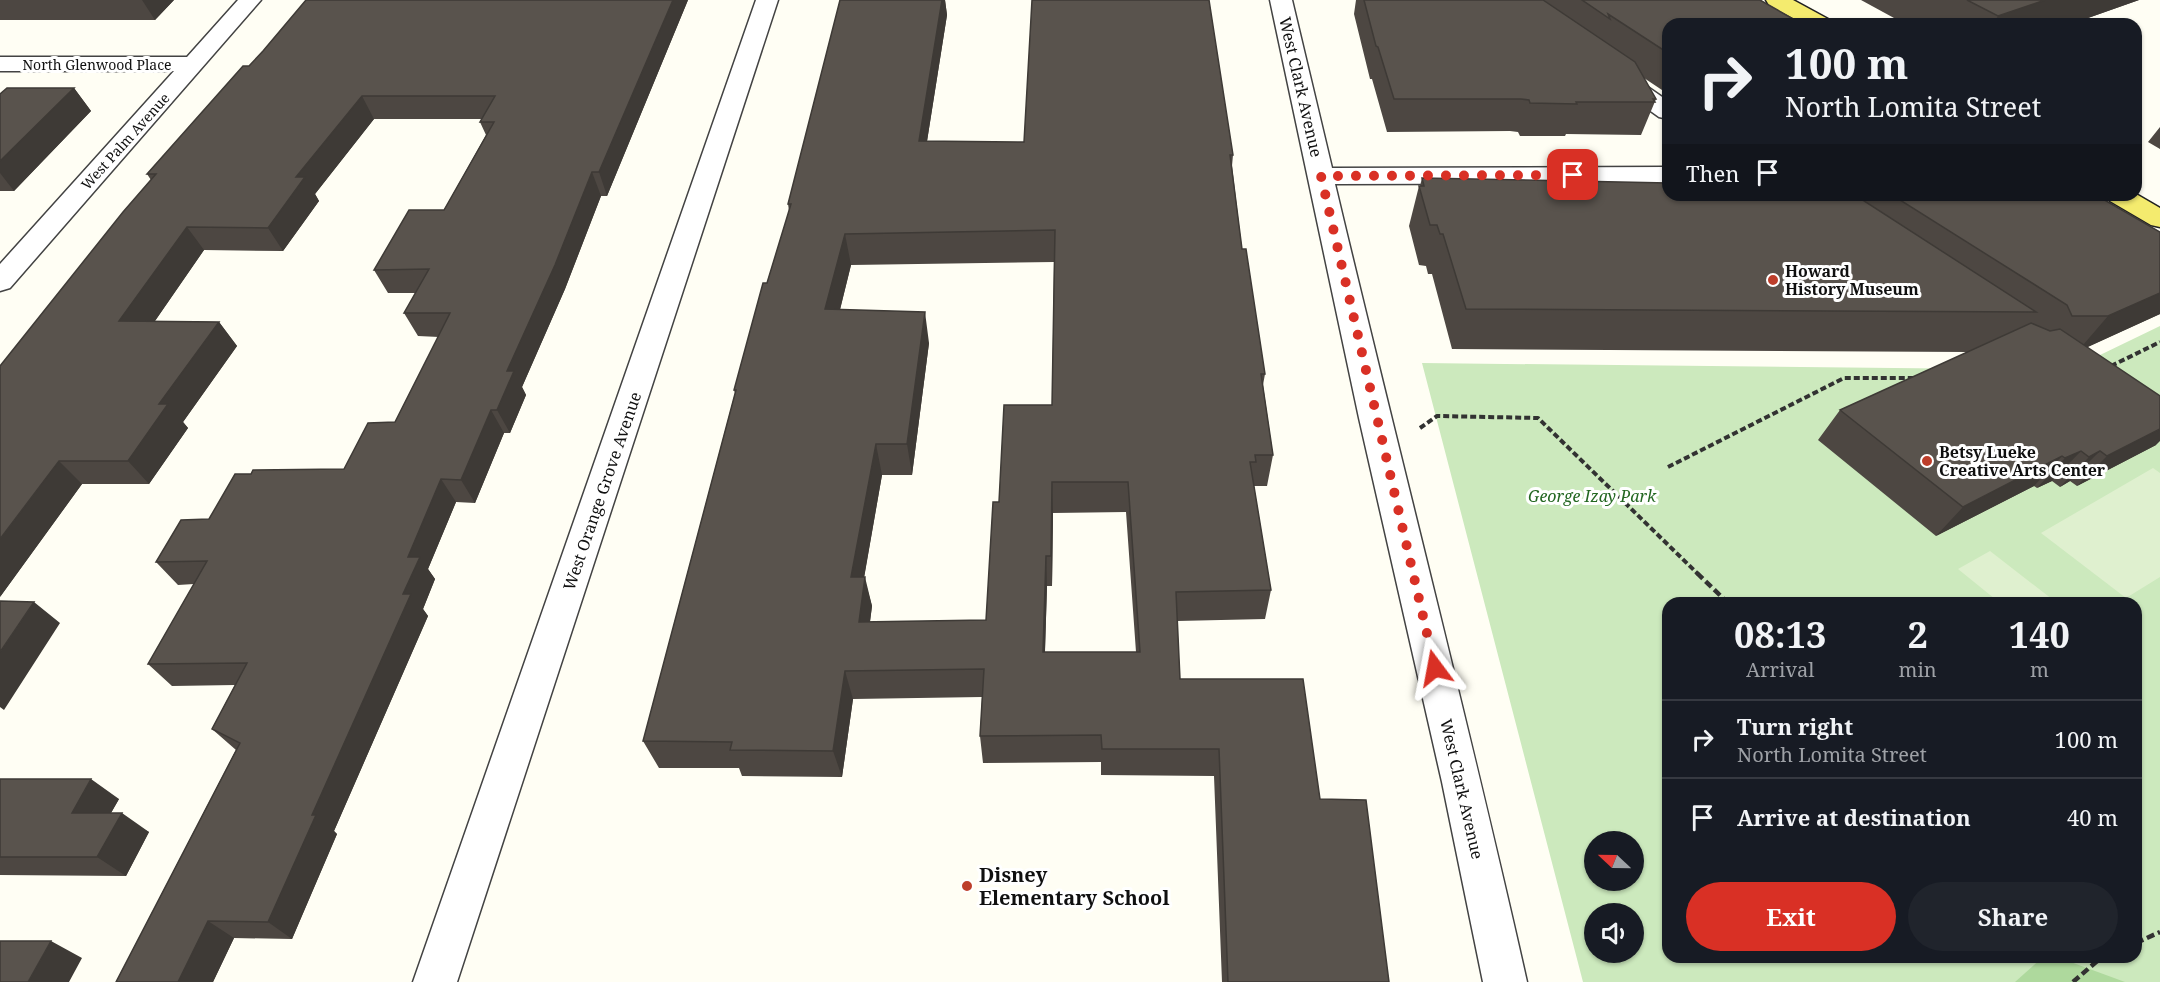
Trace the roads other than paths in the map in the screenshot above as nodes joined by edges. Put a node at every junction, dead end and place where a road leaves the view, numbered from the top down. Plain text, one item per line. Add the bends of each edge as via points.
1 (250, 0) edge
2 (767, 0) edge
3 (1281, 0) edge
4 (1777, 0) edge
5 (1809, 18) edge
6 (0, 64) edge
7 (194, 64) junction
8 (1600, 65) edge
9 (1662, 108) edge
10 (1662, 175) edge
11 (1321, 176) junction
12 (2129, 201) edge
13 (2160, 219) edge
14 (0, 282) edge
15 (435, 982) edge
16 (1505, 982) edge

1 - 7 street, West Palm Avenue
2 - 15 street, West Orange Grove Avenue
3 - 11 street, West Clark Avenue
4 - 5 main road
6 - 7 street, North Glenwood Place
7 - 14 street, West Palm Avenue
8 - 9 street
10 - 11 street
11 - 16 street, West Clark Avenue
12 - 13 main road

